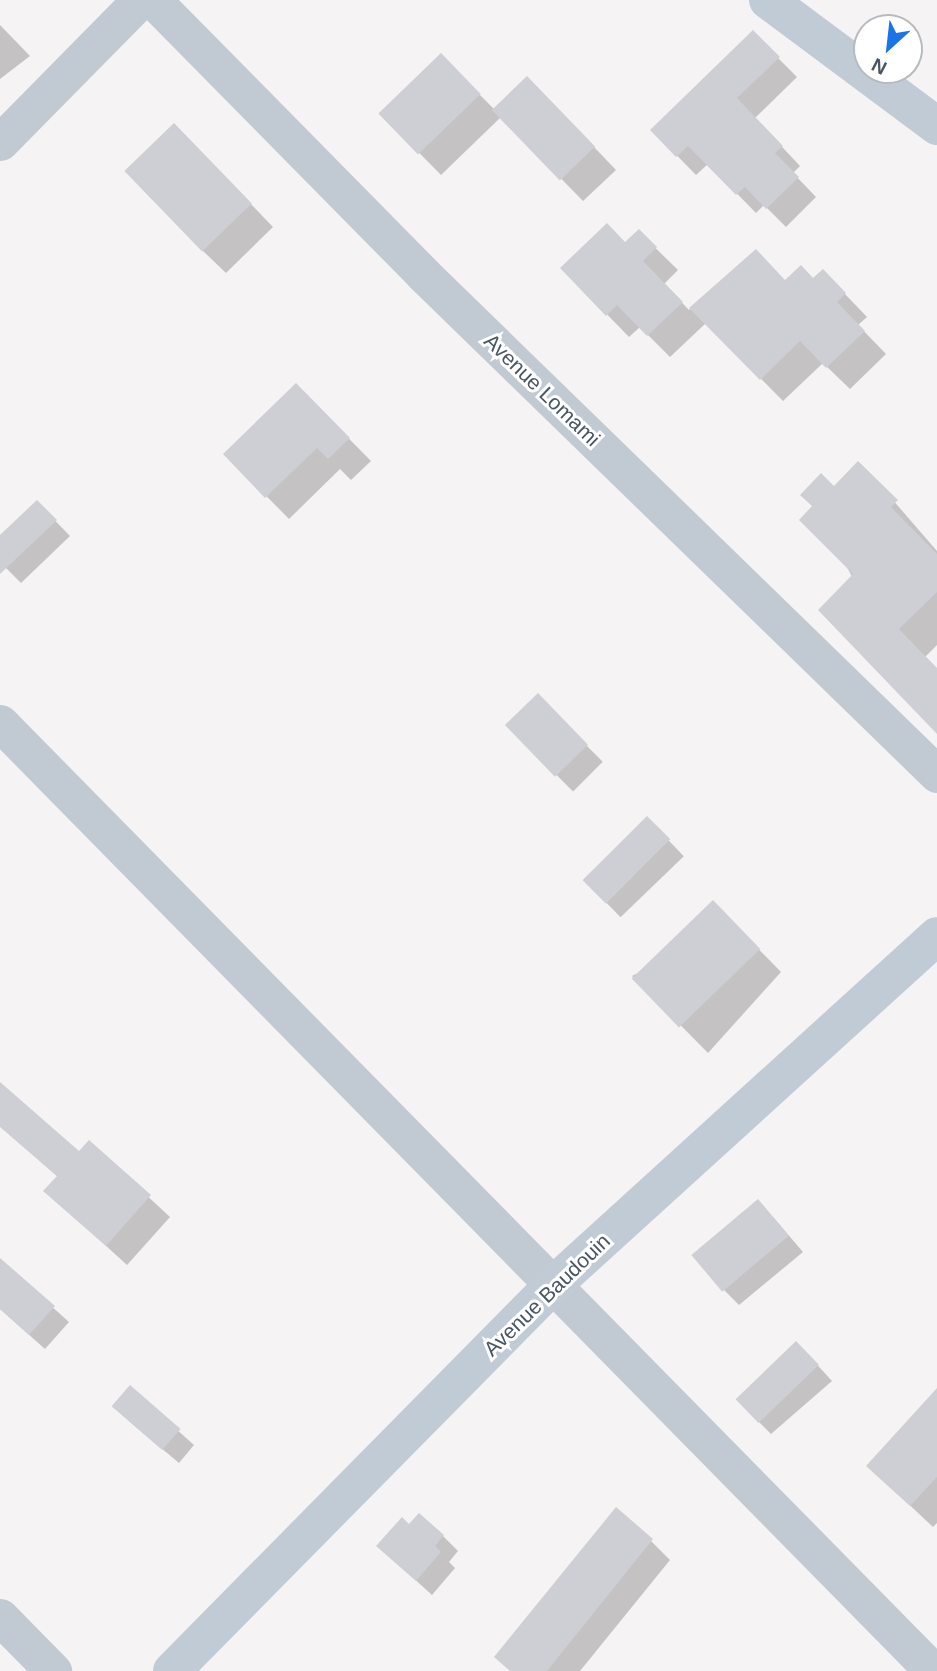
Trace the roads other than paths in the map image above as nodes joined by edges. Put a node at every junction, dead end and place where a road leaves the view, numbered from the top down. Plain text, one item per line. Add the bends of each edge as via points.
1 (140, 0) edge
2 (153, 0) edge
3 (768, 0) edge
4 (937, 126) edge
5 (0, 142) edge
6 (0, 723) edge
7 (937, 774) edge
8 (937, 936) edge
9 (552, 1286) junction
10 (0, 1617) edge
11 (53, 1671) edge
12 (172, 1671) edge
13 (933, 1671) edge

1 - 5 street
2 - 7 street, Avenue Lomami via 423,274
3 - 4 street
6 - 9 street
8 - 9 street, Avenue Baudouin
9 - 12 street, Avenue Baudouin
9 - 13 street
10 - 11 street

